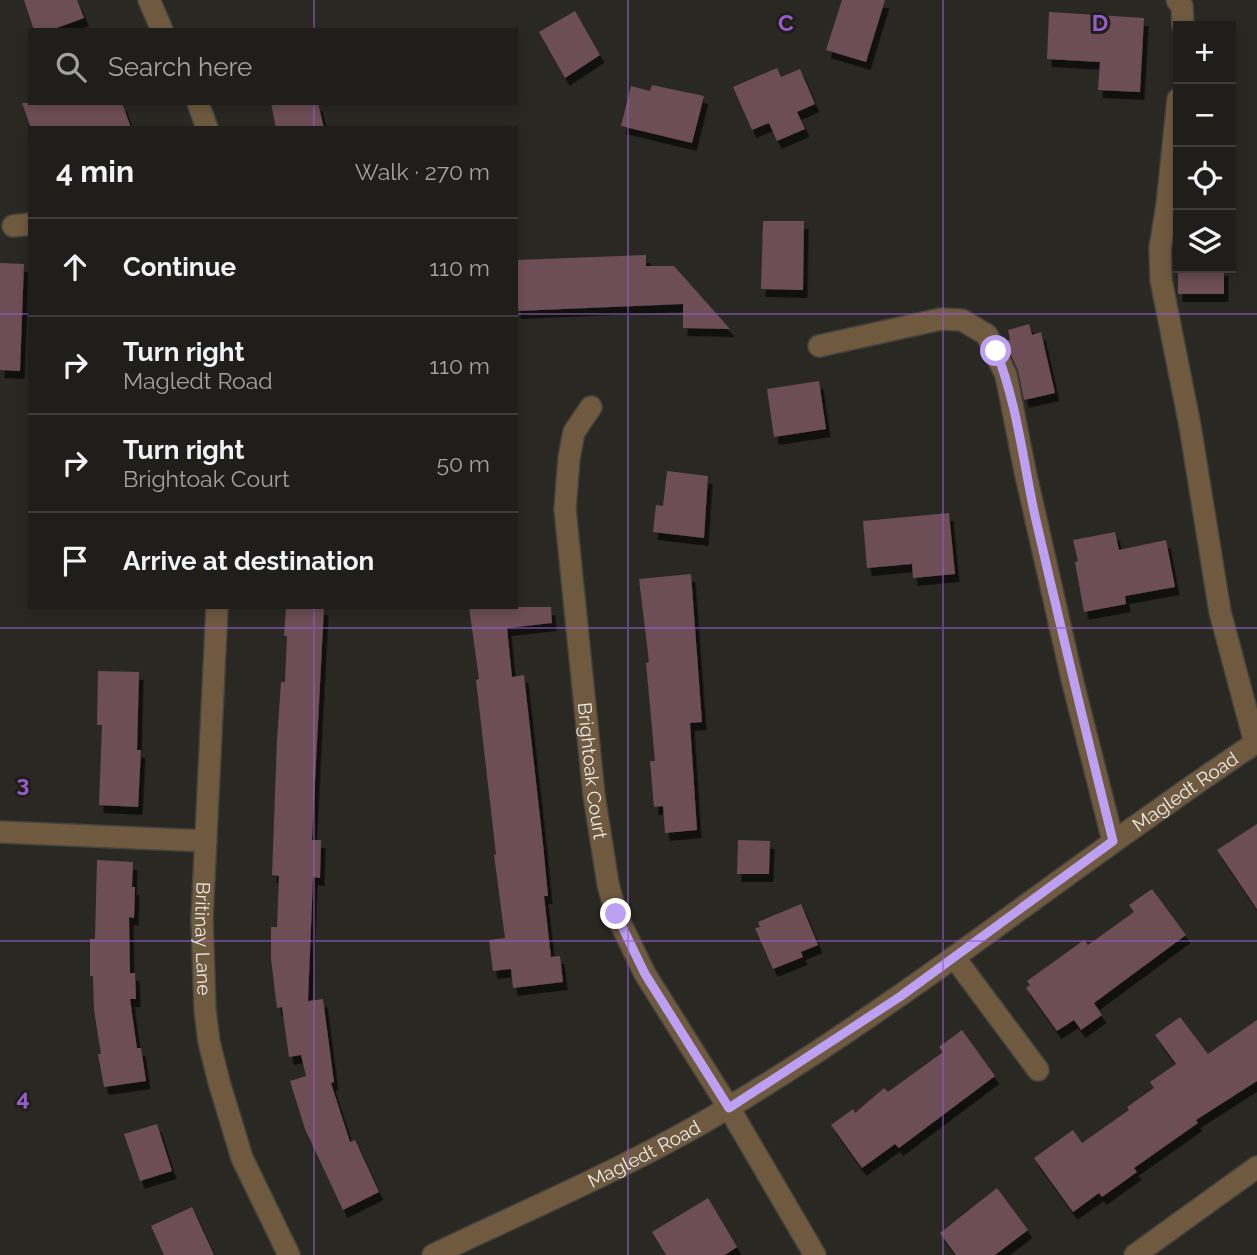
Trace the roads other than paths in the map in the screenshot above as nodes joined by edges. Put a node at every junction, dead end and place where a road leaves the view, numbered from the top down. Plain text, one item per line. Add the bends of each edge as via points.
1 (149, 0) edge
2 (1177, 0) edge
3 (1183, 21) edge
4 (161, 28) edge
5 (199, 105) edge
6 (206, 126) edge
7 (1173, 147) edge
8 (819, 346) dead end
9 (591, 407) dead end
10 (217, 609) edge
11 (1256, 743) edge
12 (0, 832) edge
13 (206, 841) junction
14 (1113, 841) junction
15 (954, 957) junction
16 (1038, 1070) dead end
17 (729, 1108) junction
18 (1257, 1167) edge
19 (289, 1255) edge
20 (433, 1255) edge
21 (816, 1255) edge
22 (1135, 1255) edge

1 - 4 street
2 - 3 street
5 - 6 street
7 - 11 street via 1160,248 1161,279 1220,612
8 - 14 street via 941,319 962,320 987,335 1006,375 1070,670
9 - 17 street, Brightoak Court via 574,432 565,509 608,884 616,914 645,974
10 - 13 street, Britinay Lane
11 - 14 street, Magledt Road
12 - 13 street
13 - 19 street, Britinay Lane via 202,966 209,1042 242,1158
14 - 15 street, Magledt Road
15 - 16 street
15 - 17 street, Magledt Road
17 - 20 street, Magledt Road
17 - 21 street, Brightoak Court
18 - 22 street

